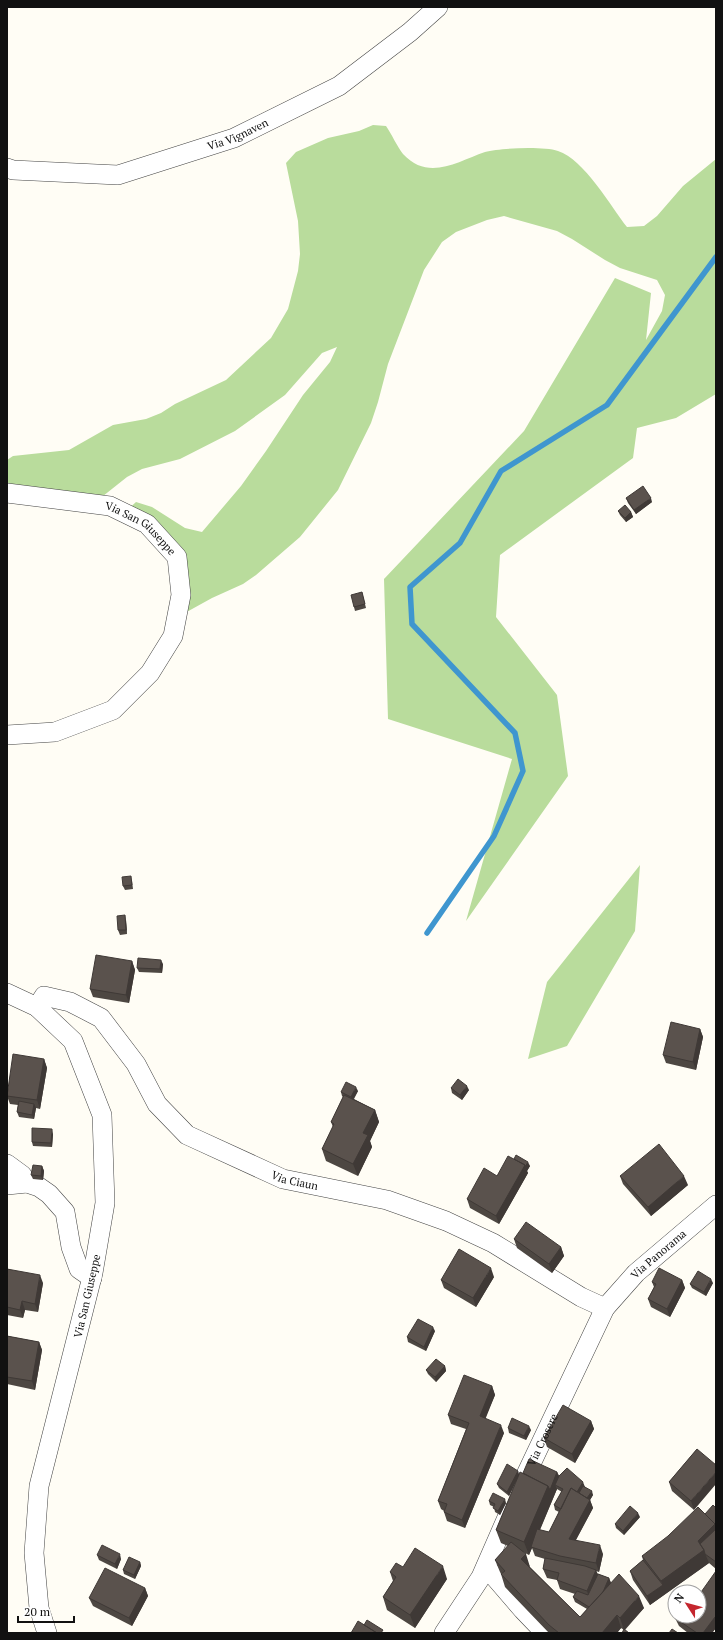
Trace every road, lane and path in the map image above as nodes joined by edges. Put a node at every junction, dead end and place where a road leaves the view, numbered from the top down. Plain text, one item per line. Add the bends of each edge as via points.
1 (438, 7) edge
2 (7, 168) edge
3 (7, 493) edge
4 (7, 735) edge
5 (7, 993) edge
6 (37, 1007) junction
7 (7, 1164) edge
8 (27, 1183) junction
9 (7, 1185) edge
10 (716, 1205) edge
11 (92, 1278) junction
12 (605, 1308) junction
13 (486, 1567) junction
14 (47, 1633) edge
15 (444, 1633) edge
16 (545, 1633) edge

1 - 2 street, Via Vignaven via 410,32 339,86 234,138 118,174
3 - 4 street, Via San Giuseppe via 110,506 147,524 177,558 181,596 173,636 150,673 113,710 55,732
5 - 6 street, Via San Giuseppe
6 - 11 street, Via San Giuseppe via 73,1041 102,1115 105,1203
6 - 12 street, Via Ciaun via 44,996 70,1002 101,1018 136,1064 157,1104 187,1135 283,1179 387,1200 446,1221 493,1243 581,1297
7 - 8 street via 22,1175
8 - 9 street
8 - 11 street via 49,1194 65,1212 70,1247 79,1269
10 - 12 street, Via Panorama via 636,1273
11 - 14 street, Via San Giuseppe via 40,1486 34,1553 39,1608
12 - 13 street, Via Crosere via 531,1461
13 - 15 street, Via Crosere
13 - 16 street

